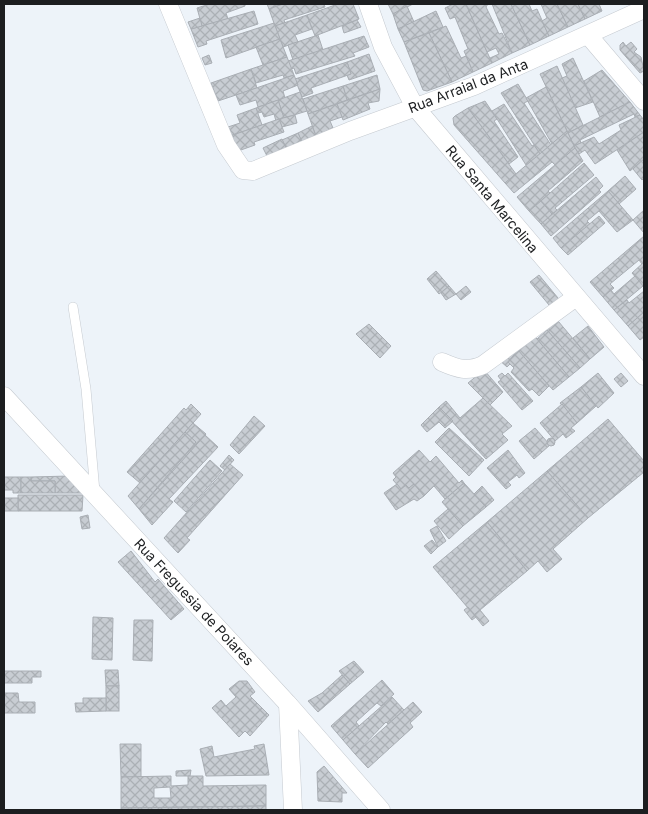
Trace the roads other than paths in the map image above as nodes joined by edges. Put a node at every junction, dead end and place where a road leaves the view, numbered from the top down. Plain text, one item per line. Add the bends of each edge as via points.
1 (168, 4) edge
2 (368, 4) edge
3 (644, 9) edge
4 (588, 35) junction
5 (644, 101) edge
6 (415, 107) junction
7 (576, 297) junction
8 (74, 307) dead end
9 (442, 362) dead end
10 (644, 376) edge
11 (4, 396) edge
12 (96, 494) junction
13 (288, 704) junction
14 (293, 810) edge
15 (381, 810) edge

1 - 6 street, Rua Arraial da Anta via 198,79 235,160 243,170 253,171
2 - 6 street, Rua Santa Marcelina via 384,47
3 - 4 street, Rua Arraial da Anta
4 - 5 street
4 - 6 street, Rua Arraial da Anta via 482,83
6 - 7 street, Rua Santa Marcelina
7 - 9 street via 483,365 471,370
7 - 10 street, Rua Santa Marcelina
8 - 12 lane
11 - 12 street, Rua Freguesia de Poiares
12 - 13 street, Rua Freguesia de Poiares
13 - 14 street
13 - 15 street, Rua Freguesia de Poiares

